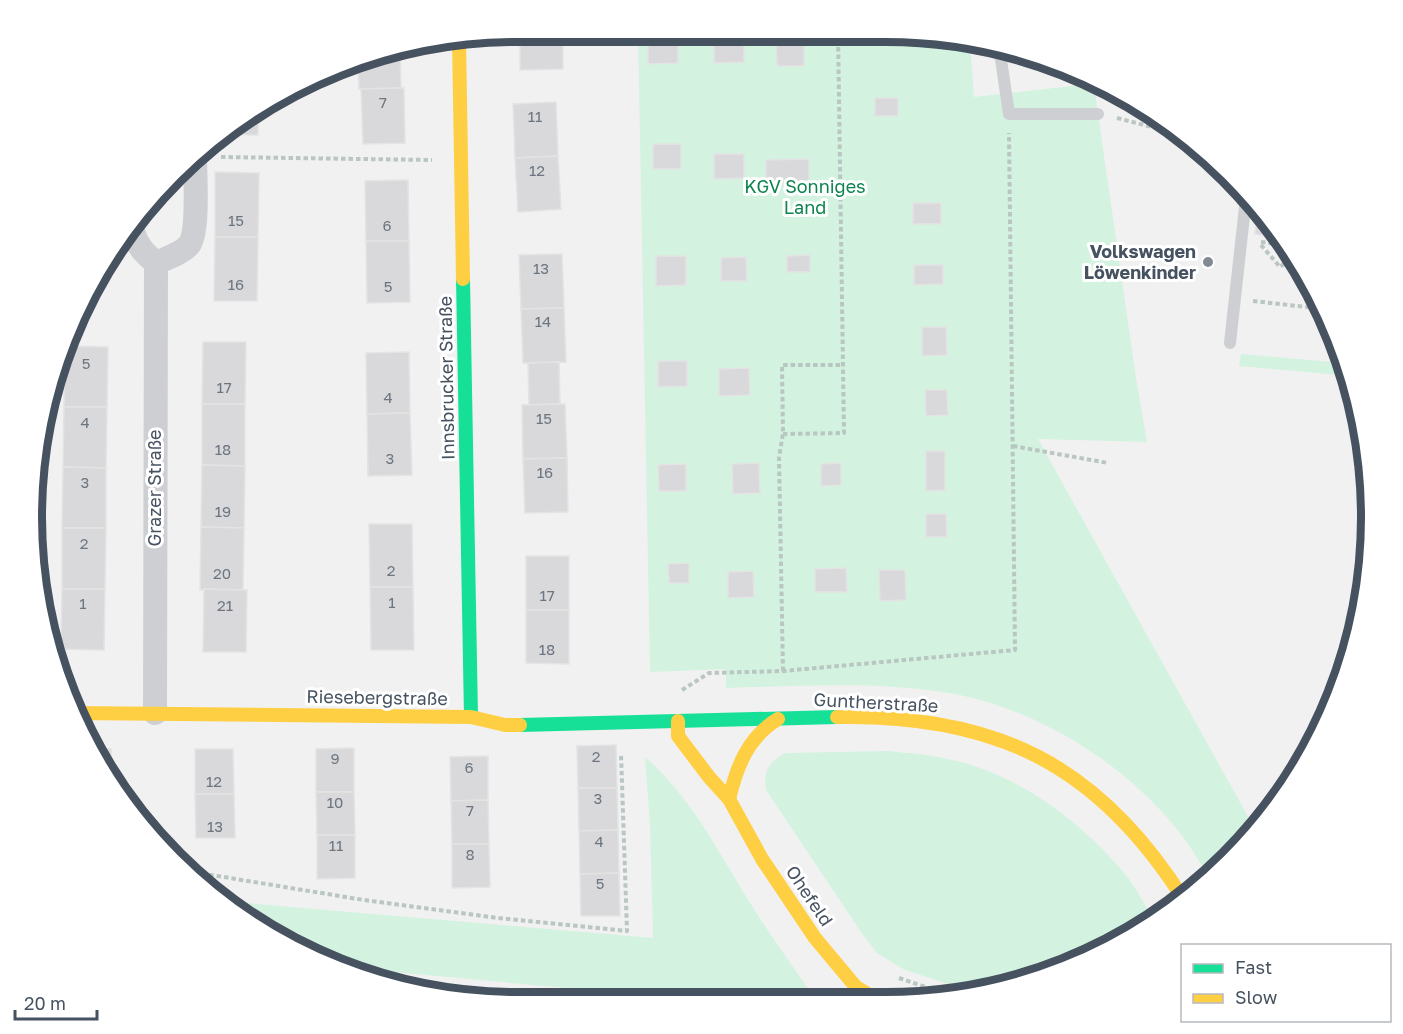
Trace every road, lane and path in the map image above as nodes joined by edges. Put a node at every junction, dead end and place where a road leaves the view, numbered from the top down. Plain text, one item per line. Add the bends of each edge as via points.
1 (838, 42) edge
2 (459, 46) edge
3 (1000, 56) edge
4 (1009, 114) junction
5 (1098, 114) joint
6 (1159, 129) edge
7 (207, 157) edge
8 (462, 160) junction
9 (1245, 206) edge
10 (134, 236) edge
11 (1259, 242) dead end
12 (1286, 262) edge
13 (156, 263) junction
14 (1230, 343) dead end
15 (843, 364) junction
16 (783, 434) junction
17 (1013, 446) junction
18 (1108, 464) dead end
19 (783, 671) junction
20 (675, 695) dead end
21 (84, 712) edge
22 (155, 713) junction
23 (471, 717) junction
24 (778, 719) junction
25 (678, 721) junction
26 (721, 721) junction
27 (620, 723) junction
28 (722, 737) dead end
29 (722, 771) dead end
30 (729, 799) junction
31 (204, 874) edge
32 (1178, 891) edge
33 (890, 974) dead end
34 (932, 990) edge
35 (864, 992) edge

1 - 15 path
2 - 8 street, Innsbrucker Straße
3 - 4 lane
4 - 5 lane
4 - 17 path
5 - 6 path
7 - 8 path
7 - 13 street via 189,245
8 - 23 street, Innsbrucker Straße
9 - 14 lane
10 - 13 street via 144,253
11 - 12 path via 1280,267
13 - 22 street, Grazer Straße
15 - 16 path via 844,433
15 - 16 path via 782,365
16 - 19 path via 779,457
17 - 18 path
17 - 19 path via 1016,650
19 - 20 path via 709,673
21 - 22 street, Riesebergstraße
22 - 23 street, Riesebergstraße
23 - 27 street, Riesebergstraße via 505,725
24 - 26 street, Guntherstraße
24 - 30 street via 749,743
24 - 32 street, Guntherstraße via 915,720 969,729 1010,743 1055,766 1101,798 1155,855
25 - 26 street, Guntherstraße
25 - 27 street, Riesebergstraße
25 - 30 street, Ohefeld via 678,736
26 - 28 street
27 - 31 path via 627,931 386,903
29 - 30 street, Ohefeld
30 - 35 street, Ohefeld via 762,859 815,938
33 - 34 path

